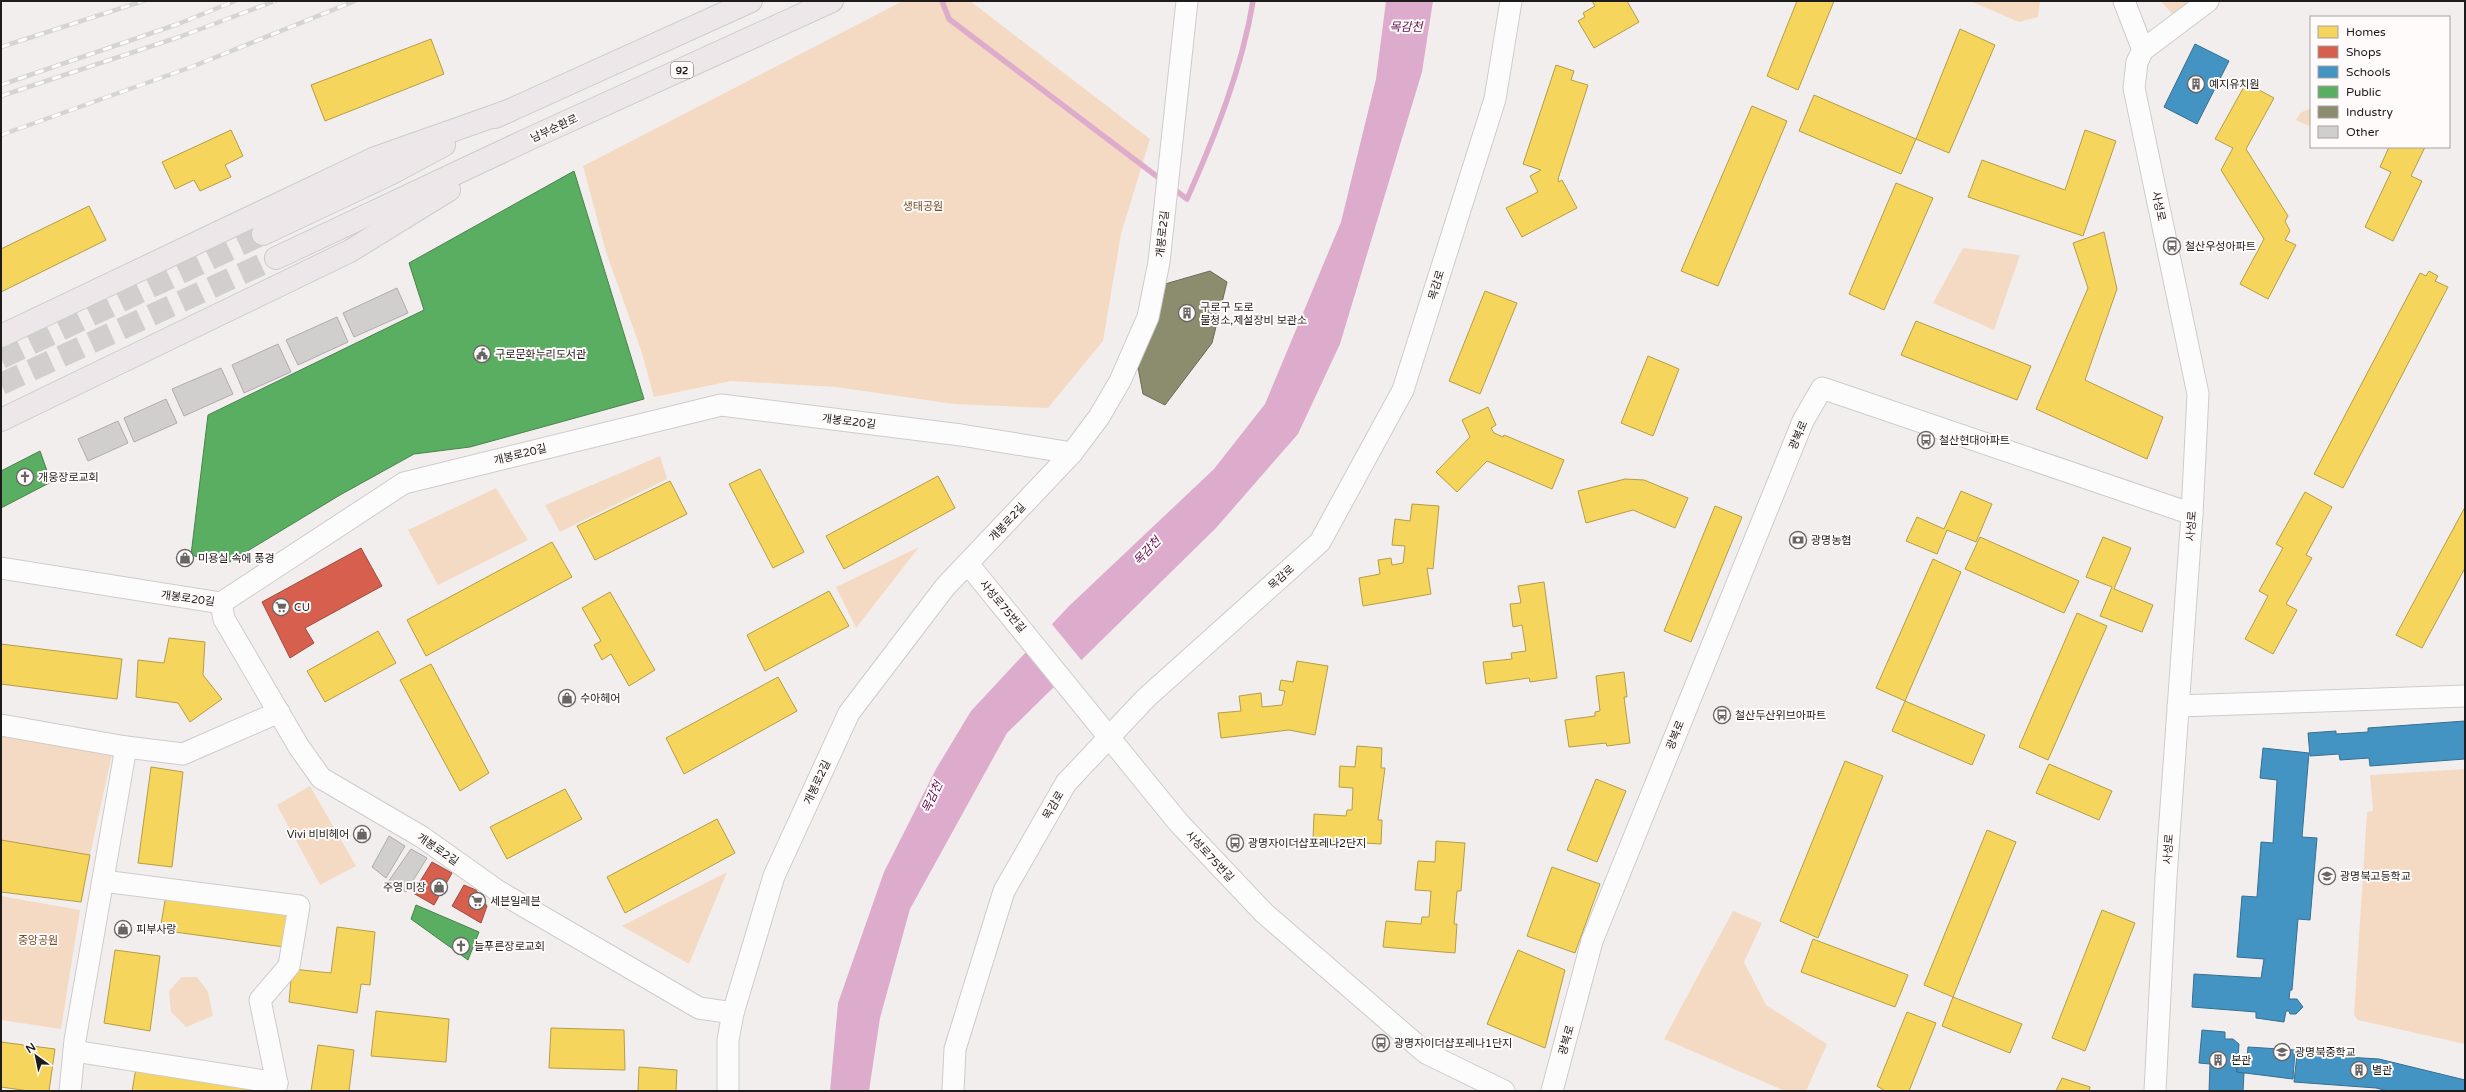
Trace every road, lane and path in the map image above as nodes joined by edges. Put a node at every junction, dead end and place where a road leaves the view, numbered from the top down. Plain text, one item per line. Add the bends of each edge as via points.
1 (751, 1) edge
2 (832, 1) edge
3 (1187, 1) edge
4 (1511, 1) edge
5 (2124, 1) edge
6 (2208, 1) edge
7 (2143, 50) junction
8 (508, 110) junction
9 (531, 138) junction
10 (262, 234) tunnel mouth
11 (276, 258) tunnel mouth
12 (1, 336) edge
13 (1, 420) edge
14 (1072, 453) junction
15 (2192, 514) junction
16 (968, 564) junction
17 (1, 568) edge
18 (221, 603) junction
19 (2465, 696) edge
20 (2178, 706) junction
21 (279, 712) junction
22 (1, 725) edge
23 (1104, 728) junction
24 (126, 747) junction
25 (103, 881) junction
26 (733, 1013) junction
27 (74, 1051) junction
28 (276, 1087) edge
29 (70, 1091) edge
30 (728, 1091) edge
31 (953, 1091) edge
32 (1504, 1091) edge
33 (1552, 1091) edge
34 (2155, 1091) edge

1 - 8 main road
2 - 9 main road, 남부순환로 / 92
3 - 14 street, 개봉로2길 via 1159,262 1148,317 1120,380 1099,416
4 - 23 street, 목감로 via 1495,99 1403,390 1320,542 1146,698
5 - 7 street
6 - 7 street
7 - 15 street, 사성로 via 2137,62 2134,88 2198,394
8 - 10 main road via 390,174
8 - 12 main road via 375,158
9 - 11 main road, 남부순환로 / 92
9 - 13 main road via 350,251
14 - 16 street, 개봉로2길
14 - 18 street, 개봉로20길 via 960,435 721,405 404,483
15 - 20 street, 사성로
15 - 33 street, 광복로 via 1822,388 1803,421 1592,941
16 - 23 street, 사성로75번길
16 - 26 street, 개봉로2길 via 945,588 848,713 774,876
17 - 18 street, 개봉로20길
18 - 21 street, 개봉로2길 via 224,619
19 - 20 street
20 - 34 street, 사성로
21 - 24 street via 183,754
21 - 26 street, 개봉로2길 via 321,778 422,837 498,891 699,1008
22 - 24 street
23 - 31 street, 목감로 via 1066,783 1004,891 955,1049
23 - 32 street, 사성로75번길 via 1178,822 1264,914 1426,1053
24 - 25 street
25 - 27 street
25 - 28 street via 299,906 289,966 260,1000
26 - 30 street, 개봉로2길 via 728,1040
27 - 28 street
27 - 29 street

